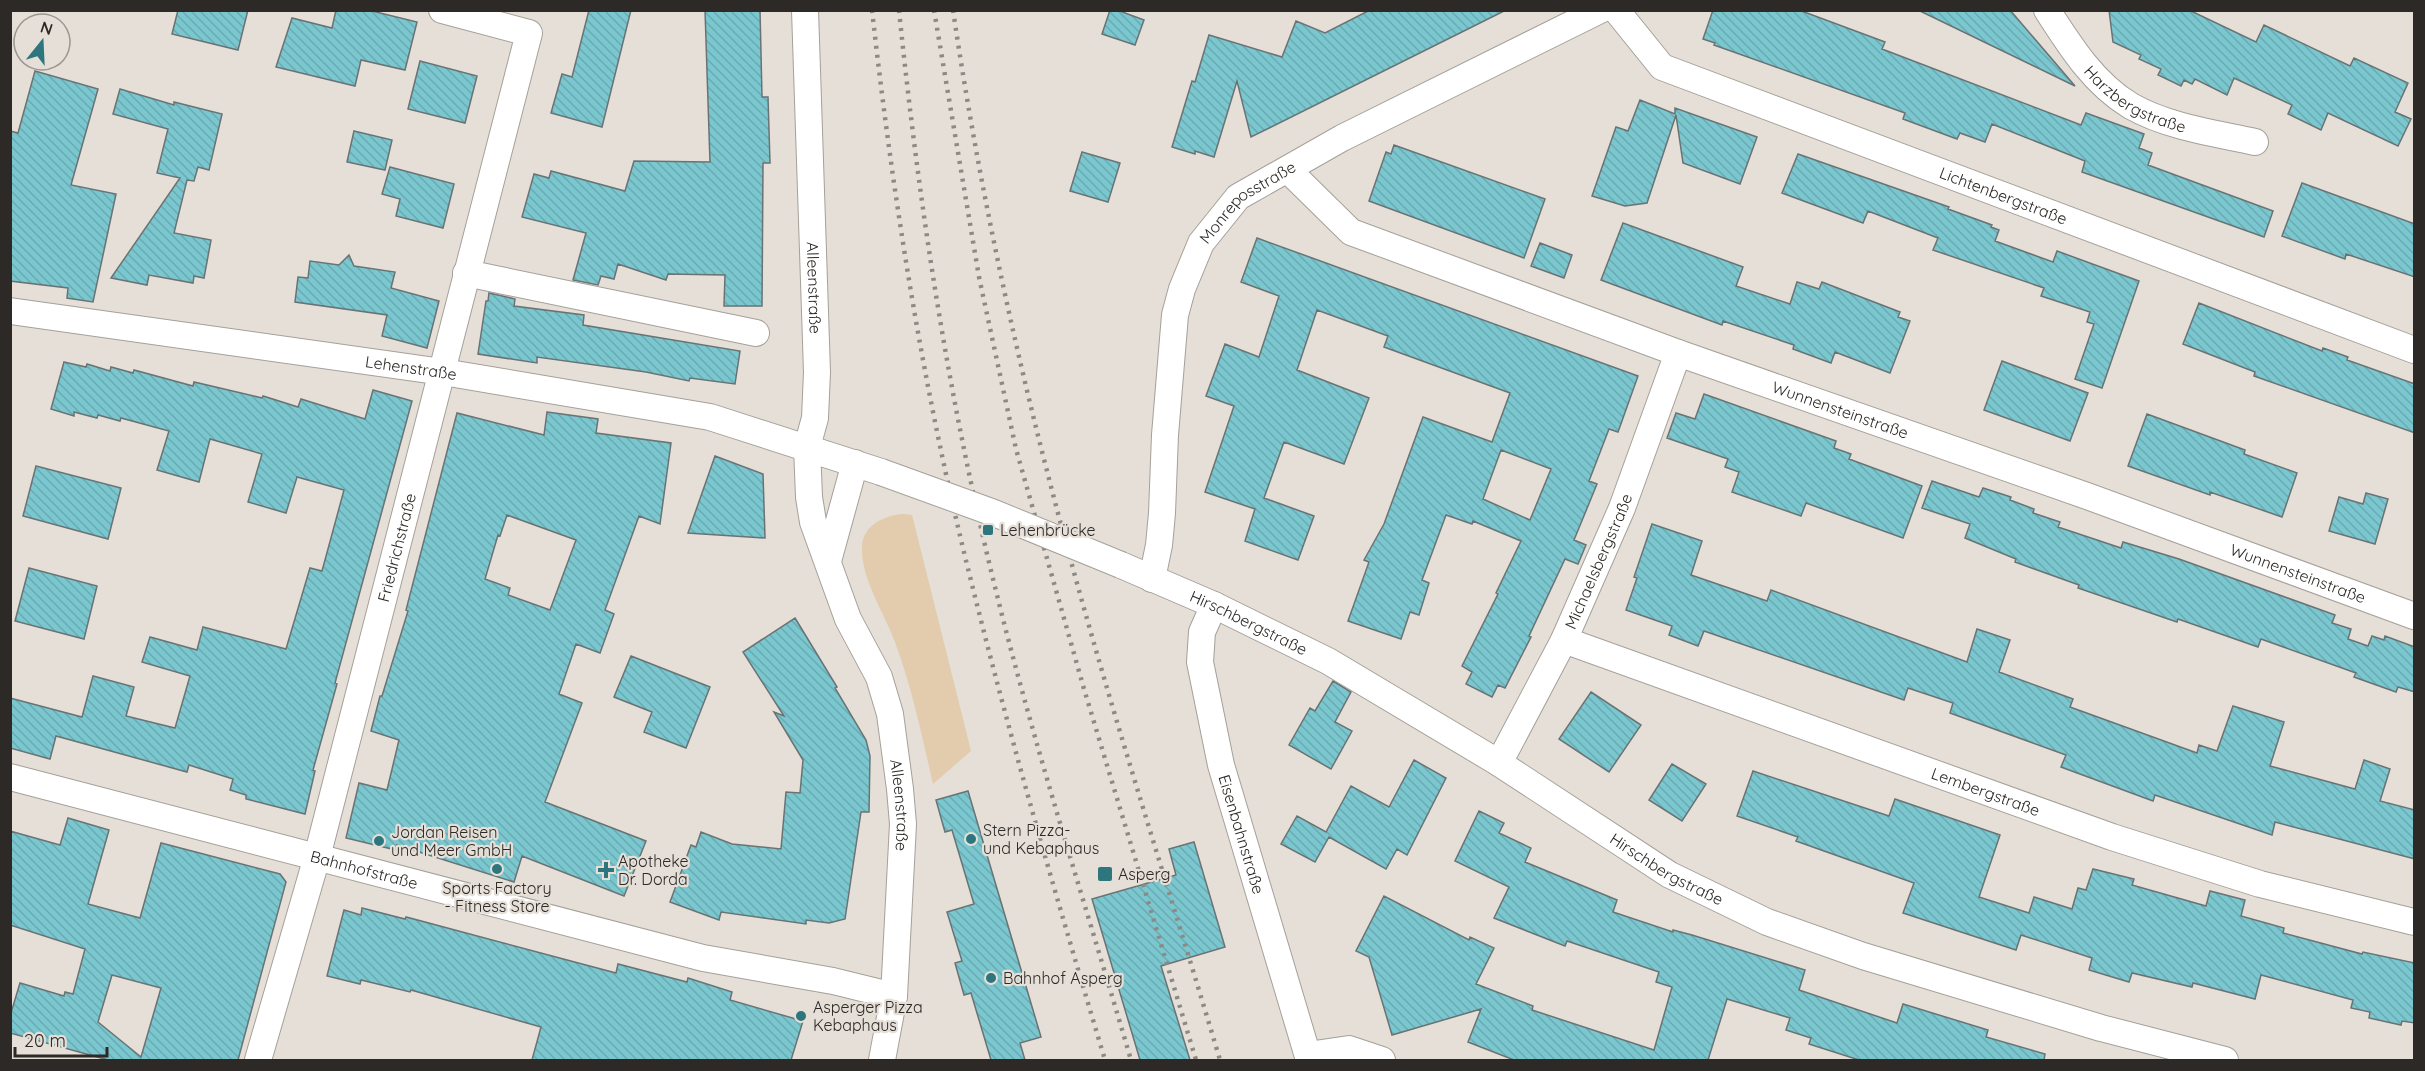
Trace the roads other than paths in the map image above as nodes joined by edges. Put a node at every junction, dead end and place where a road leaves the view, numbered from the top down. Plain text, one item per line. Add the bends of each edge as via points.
1 (442, 10) edge
2 (805, 10) edge
3 (1600, 10) edge
4 (1616, 10) edge
5 (2047, 10) edge
6 (2254, 142) dead end
7 (1288, 170) junction
8 (466, 273) junction
9 (10, 311) edge
10 (756, 333) dead end
11 (2415, 350) edge
12 (1678, 353) junction
13 (443, 372) junction
14 (807, 447) junction
15 (855, 463) junction
16 (828, 561) junction
17 (1152, 579) junction
18 (1214, 605) junction
19 (2415, 616) edge
20 (1564, 640) junction
21 (1500, 763) junction
22 (10, 777) edge
23 (316, 857) junction
24 (2415, 922) edge
25 (894, 996) junction
26 (1308, 1058) edge
27 (258, 1060) edge
28 (882, 1060) edge
29 (1382, 1060) edge
30 (2225, 1060) edge

1 - 8 street, Friedrichstraße via 529,33
2 - 14 street, Alleenstraße via 816,372 815,418
3 - 7 street, Monreposstraße via 1342,138
4 - 11 street, Lichtenbergstraße via 1662,67
5 - 6 street, Harzbergstraße via 2096,77 2132,106 2175,124
7 - 12 street, Wunnensteinstraße via 1351,232
7 - 17 street, Monreposstraße via 1238,197 1201,243 1182,289 1175,315 1162,513
8 - 10 street
8 - 13 street, Friedrichstraße
9 - 13 street, Lehenstraße
12 - 19 street, Wunnensteinstraße
12 - 20 street, Michaelsbergstraße via 1622,508
13 - 14 street, Lehenstraße via 710,417
13 - 23 street, Friedrichstraße
14 - 15 street
14 - 16 street, Alleenstraße via 813,522
15 - 16 street
15 - 17 street, bridge via 994,513
16 - 25 street, Alleenstraße via 848,620 879,677 896,752 903,824
17 - 18 street, Hirschbergstraße
18 - 21 street, Hirschbergstraße via 1328,661
18 - 26 street, Eisenbahnstraße via 1202,632 1200,662 1219,753
20 - 21 street, Michaelsbergstraße
20 - 24 street, Lembergstraße via 2112,837 2260,884
21 - 30 street, Hirschbergstraße via 1670,875 1767,922 1863,956 2101,1028
22 - 23 street, Bahnhofstraße
23 - 25 street, Bahnhofstraße via 704,958
23 - 27 street, Friedrichstraße
25 - 28 street, Alleenstraße
26 - 29 street via 1349,1049

